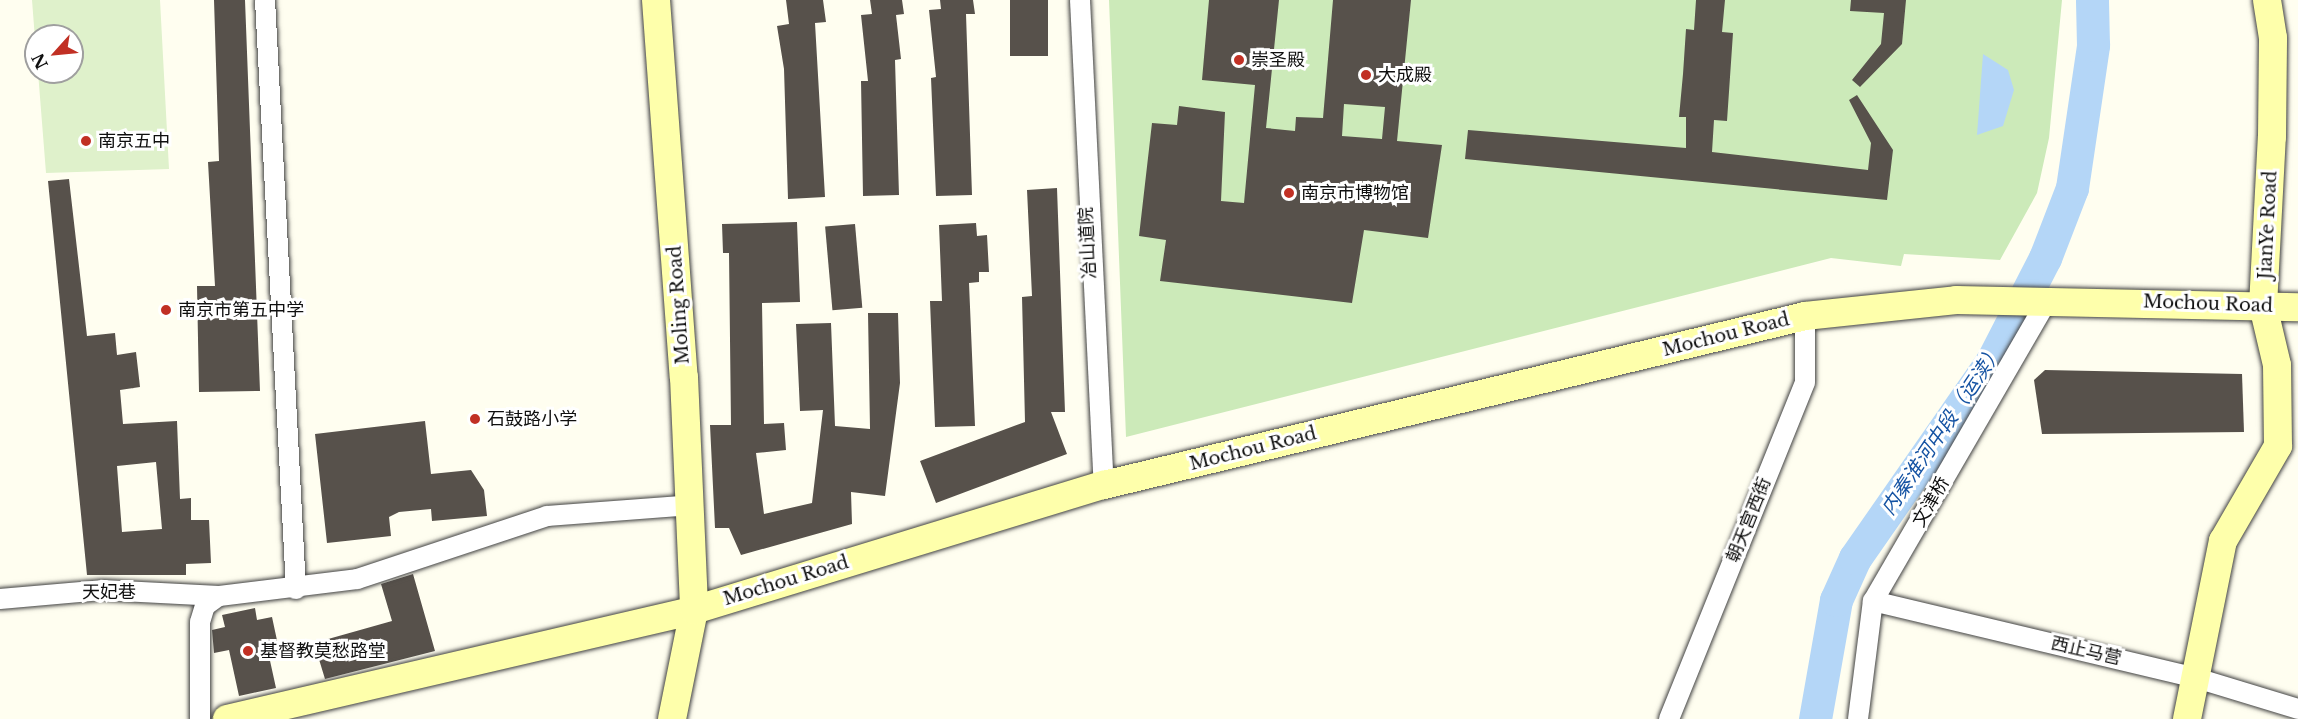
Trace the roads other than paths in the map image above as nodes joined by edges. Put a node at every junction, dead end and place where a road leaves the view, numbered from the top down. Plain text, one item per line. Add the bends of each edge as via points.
1 (265, 0) edge
2 (656, 0) edge
3 (1080, 0) edge
4 (2267, 0) edge
5 (2048, 299) junction
6 (2264, 306) junction
7 (2298, 307) edge
8 (1805, 316) junction
9 (1104, 485) junction
10 (692, 505) junction
11 (296, 589) junction
12 (219, 596) junction
13 (0, 599) edge
14 (1873, 601) junction
15 (694, 610) junction
16 (2193, 677) junction
17 (2298, 709) edge
18 (200, 719) edge
19 (226, 719) edge
20 (672, 719) edge
21 (1668, 719) edge
22 (1858, 719) edge
23 (2187, 719) edge

1 - 11 street
2 - 10 main road, Moling Road
3 - 9 street, 冶山道院
4 - 6 main road, JianYe Road via 2273,38
5 - 6 main road, Mochou Road
5 - 8 main road, Mochou Road via 1956,300
5 - 14 street, 文津桥
6 - 7 main road, Mochou Road
6 - 16 main road, JianYe Road via 2277,365 2278,446 2223,541
8 - 9 main road, Mochou Road
8 - 21 street, 朝天宫西街 via 1804,382
9 - 15 main road, Mochou Road
10 - 11 street, 天妃巷 via 547,516 357,579
10 - 15 main road, Moling Road
11 - 12 street, 天妃巷
12 - 13 street, 天妃巷 via 102,590
12 - 18 street via 205,606 200,622
14 - 16 street, 西止马营
14 - 22 street, 文津桥
15 - 19 main road, Mochou Road
15 - 20 main road, Moling Road
16 - 17 street, 西止马营
16 - 23 main road, JianYe Road

